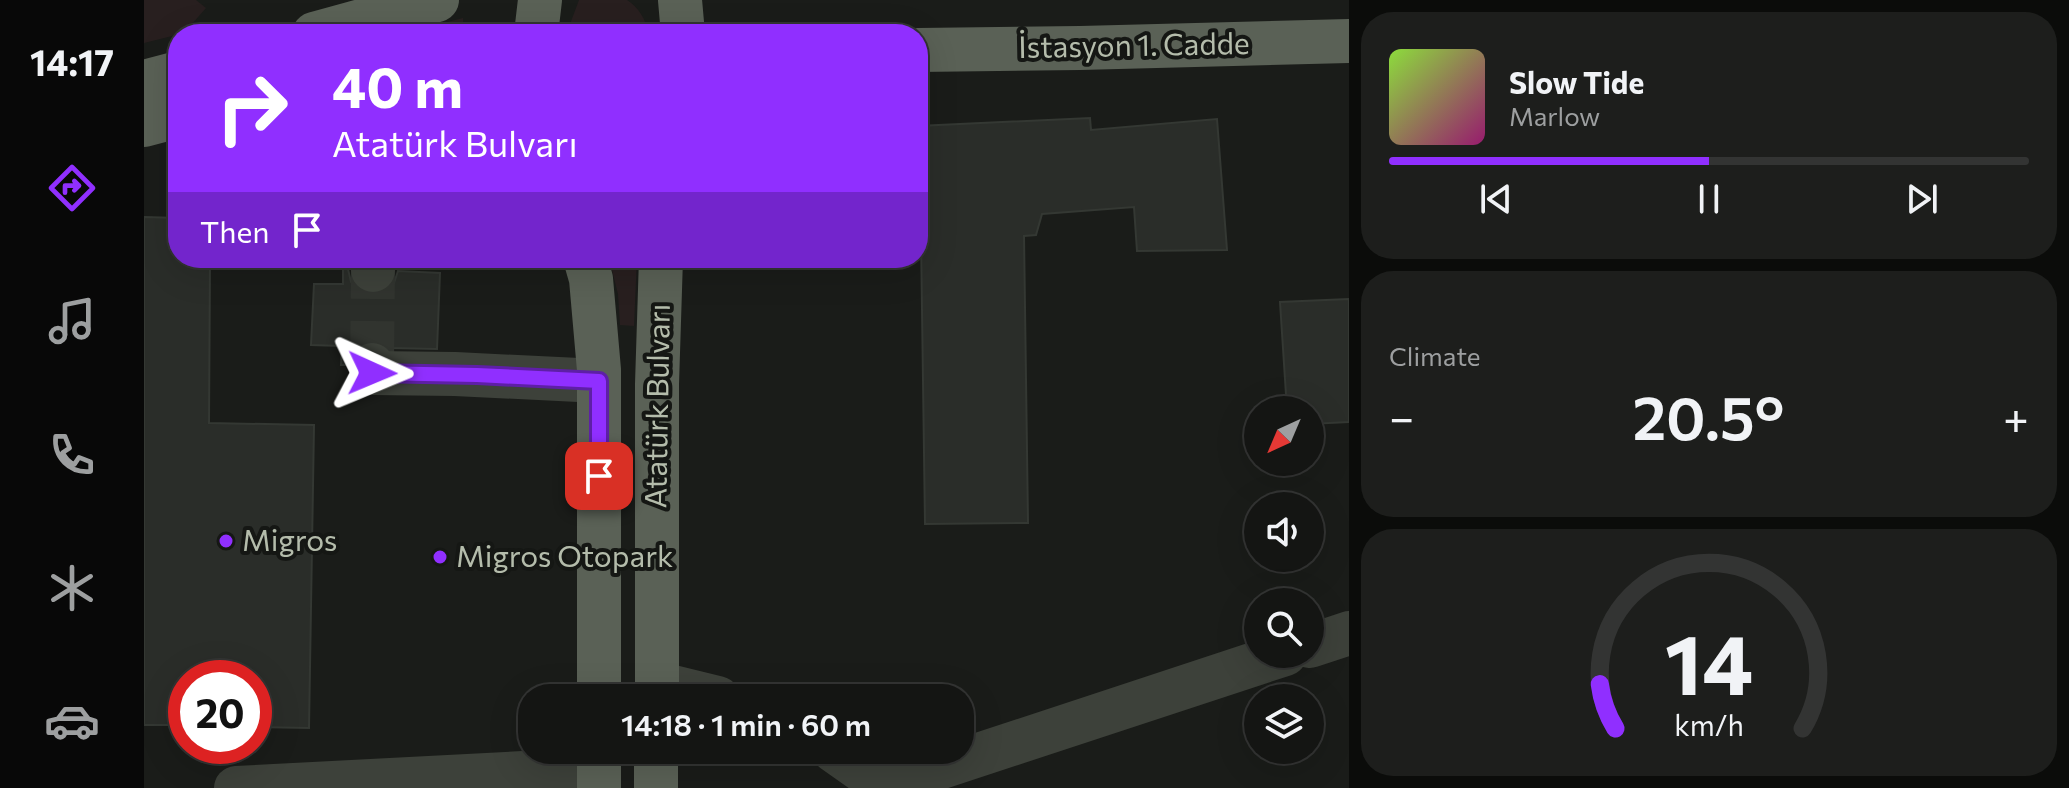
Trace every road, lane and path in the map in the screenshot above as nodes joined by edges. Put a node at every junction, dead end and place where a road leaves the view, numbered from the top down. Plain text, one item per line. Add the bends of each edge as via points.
1 (437, 0) edge
2 (540, 0) edge
3 (680, 0) edge
4 (350, 24) edge
5 (537, 24) edge
6 (682, 24) edge
7 (1349, 41) edge
8 (928, 50) edge
9 (168, 76) edge
10 (144, 82) edge
11 (168, 119) edge
12 (144, 125) edge
13 (588, 268) edge
14 (661, 268) edge
15 (372, 365) dead end
16 (599, 381) junction
17 (1349, 633) edge
18 (1324, 641) edge
19 (1244, 668) edge
20 (599, 684) edge
21 (657, 684) edge
22 (656, 764) edge
23 (852, 764) edge
24 (599, 769) edge
25 (884, 787) edge
26 (236, 788) edge
27 (656, 788) edge

1 - 4 main road
2 - 5 main road
3 - 6 main road
7 - 8 main road, İstasyon 1. Cadde
9 - 10 main road
11 - 12 main road
13 - 16 main road, Atatürk Bulvarı
14 - 21 main road, Atatürk Bulvarı
15 - 16 street via 372,373
16 - 20 main road, Atatürk Bulvarı
17 - 18 street
19 - 25 street
22 - 27 main road
23 - 25 street
24 - 26 street

